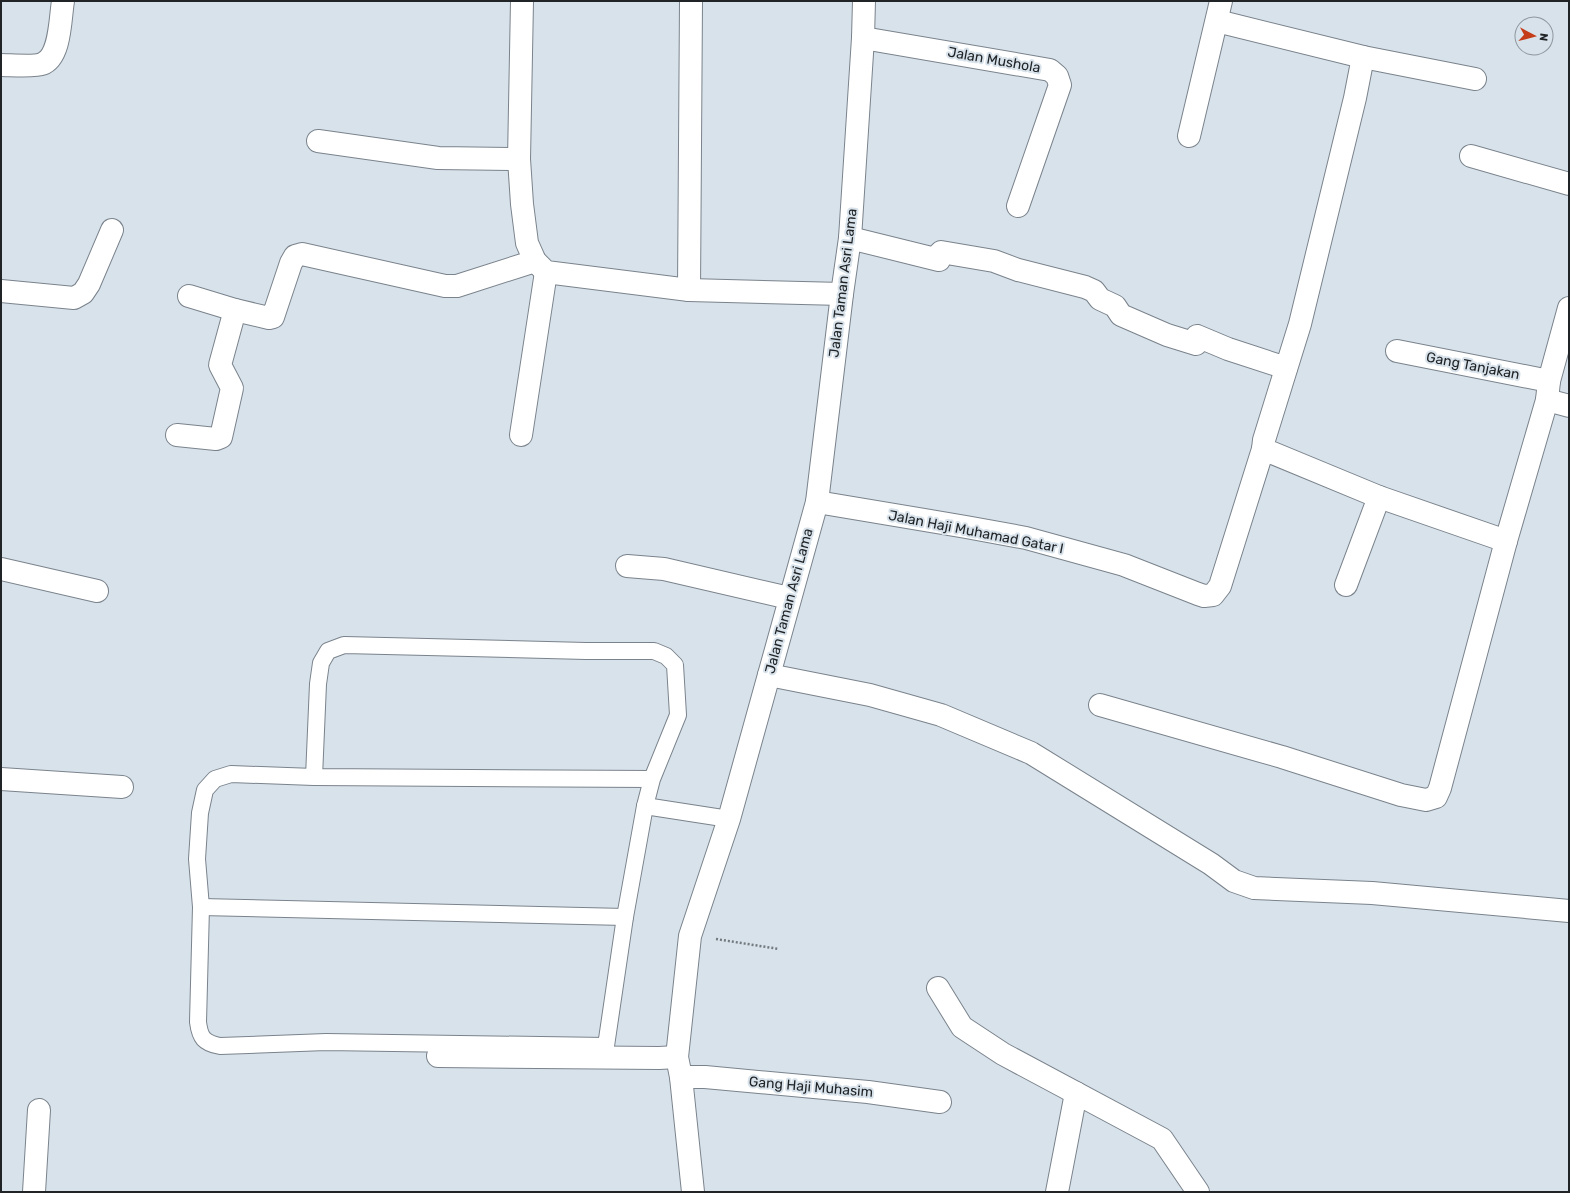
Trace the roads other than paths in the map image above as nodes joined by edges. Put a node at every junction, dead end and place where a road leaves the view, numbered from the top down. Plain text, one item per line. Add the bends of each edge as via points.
1 (63, 1) edge
2 (522, 1) edge
3 (690, 1) edge
4 (864, 1) edge
5 (1219, 11) edge
6 (863, 38) junction
7 (1363, 57) junction
8 (1, 65) edge
9 (1475, 79) dead end
10 (1189, 136) dead end
11 (318, 141) dead end
12 (1471, 156) dead end
13 (519, 159) junction
14 (1569, 184) edge
15 (1018, 206) dead end
16 (112, 230) dead end
17 (850, 238) junction
18 (541, 266) junction
19 (689, 290) junction
20 (1, 291) edge
21 (842, 294) junction
22 (189, 296) dead end
23 (1569, 308) edge
24 (235, 310) junction
25 (1397, 351) dead end
26 (1286, 368) junction
27 (1548, 390) junction
28 (1569, 406) edge
29 (177, 435) dead end
30 (521, 435) dead end
31 (1263, 449) junction
32 (1379, 497) junction
33 (816, 502) junction
34 (1506, 541) junction
35 (627, 566) dead end
36 (1, 569) edge
37 (1346, 585) dead end
38 (97, 591) dead end
39 (789, 598) junction
40 (769, 675) junction
41 (1100, 705) dead end
42 (314, 777) junction
43 (1, 778) edge
44 (652, 779) junction
45 (122, 787) dead end
46 (645, 806) junction
47 (729, 818) junction
48 (201, 907) junction
49 (1569, 911) edge
50 (625, 917) junction
51 (938, 988) dead end
52 (438, 1056) dead end
53 (679, 1067) junction
54 (1076, 1093) junction
55 (940, 1102) dead end
56 (39, 1110) dead end
57 (34, 1192) edge
58 (693, 1192) edge
59 (1057, 1192) edge
60 (1198, 1192) edge

1 - 8 street via 56,48 52,58 42,65
2 - 13 street
3 - 19 street
4 - 6 street, Jalan Taman Asri Lama
5 - 7 street
5 - 10 street
6 - 15 street, Jalan Mushola via 1050,70 1057,76 1060,85
6 - 17 street, Jalan Taman Asri Lama
7 - 9 street
7 - 26 street via 1300,324
11 - 13 street via 438,158
12 - 14 street
13 - 18 street via 527,243
16 - 20 street via 89,284 83,293 74,298
17 - 21 street, Jalan Taman Asri Lama
17 - 26 street via 939,260 941,252 994,261 1018,270 1085,287 1115,306 1121,315 1167,335 1196,344 1197,336 1228,350
18 - 19 street
18 - 24 street via 457,286 445,286 302,254 295,256 290,263 273,317
18 - 30 street
19 - 21 street
21 - 33 street, Jalan Taman Asri Lama
22 - 24 street
23 - 27 street
24 - 29 street via 220,364 232,388 221,437 216,439
25 - 27 street, Gang Tanjakan
26 - 31 street
27 - 28 street, Gang Tanjakan
27 - 34 street
31 - 32 street
31 - 33 street, Jalan Haji Muhamad Gatar I via 1220,586 1213,595 1204,596 1124,565 1026,538
32 - 34 street
32 - 37 street
33 - 39 street, Jalan Taman Asri Lama
34 - 41 street via 1436,797 1426,800 1401,795 1282,757
35 - 39 street via 664,569
36 - 38 street
39 - 40 street, Jalan Taman Asri Lama
40 - 47 street, Jalan Taman Asri Lama
40 - 49 street via 870,695 941,715 1031,753 1211,864 1234,881 1254,888 1372,893
42 - 44 lane
42 - 44 lane via 321,663 328,651 344,645 586,652 654,650 666,656 675,665 678,715
42 - 48 lane via 231,774 215,779 205,790 200,813 197,859
43 - 45 street
44 - 46 lane
46 - 47 lane
46 - 50 lane
47 - 53 street, Jalan Taman Asri Lama via 690,936
48 - 50 lane
48 - 50 lane via 199,1033 209,1044 220,1046 326,1042 606,1046
51 - 54 street via 962,1027 1003,1054
52 - 53 street, Gang Haji Muhasim via 659,1058
53 - 55 street, Gang Haji Muhasim via 705,1077 868,1092
53 - 58 street, Jalan Taman Asri Lama
54 - 59 street
54 - 60 street via 1162,1139
56 - 57 street

